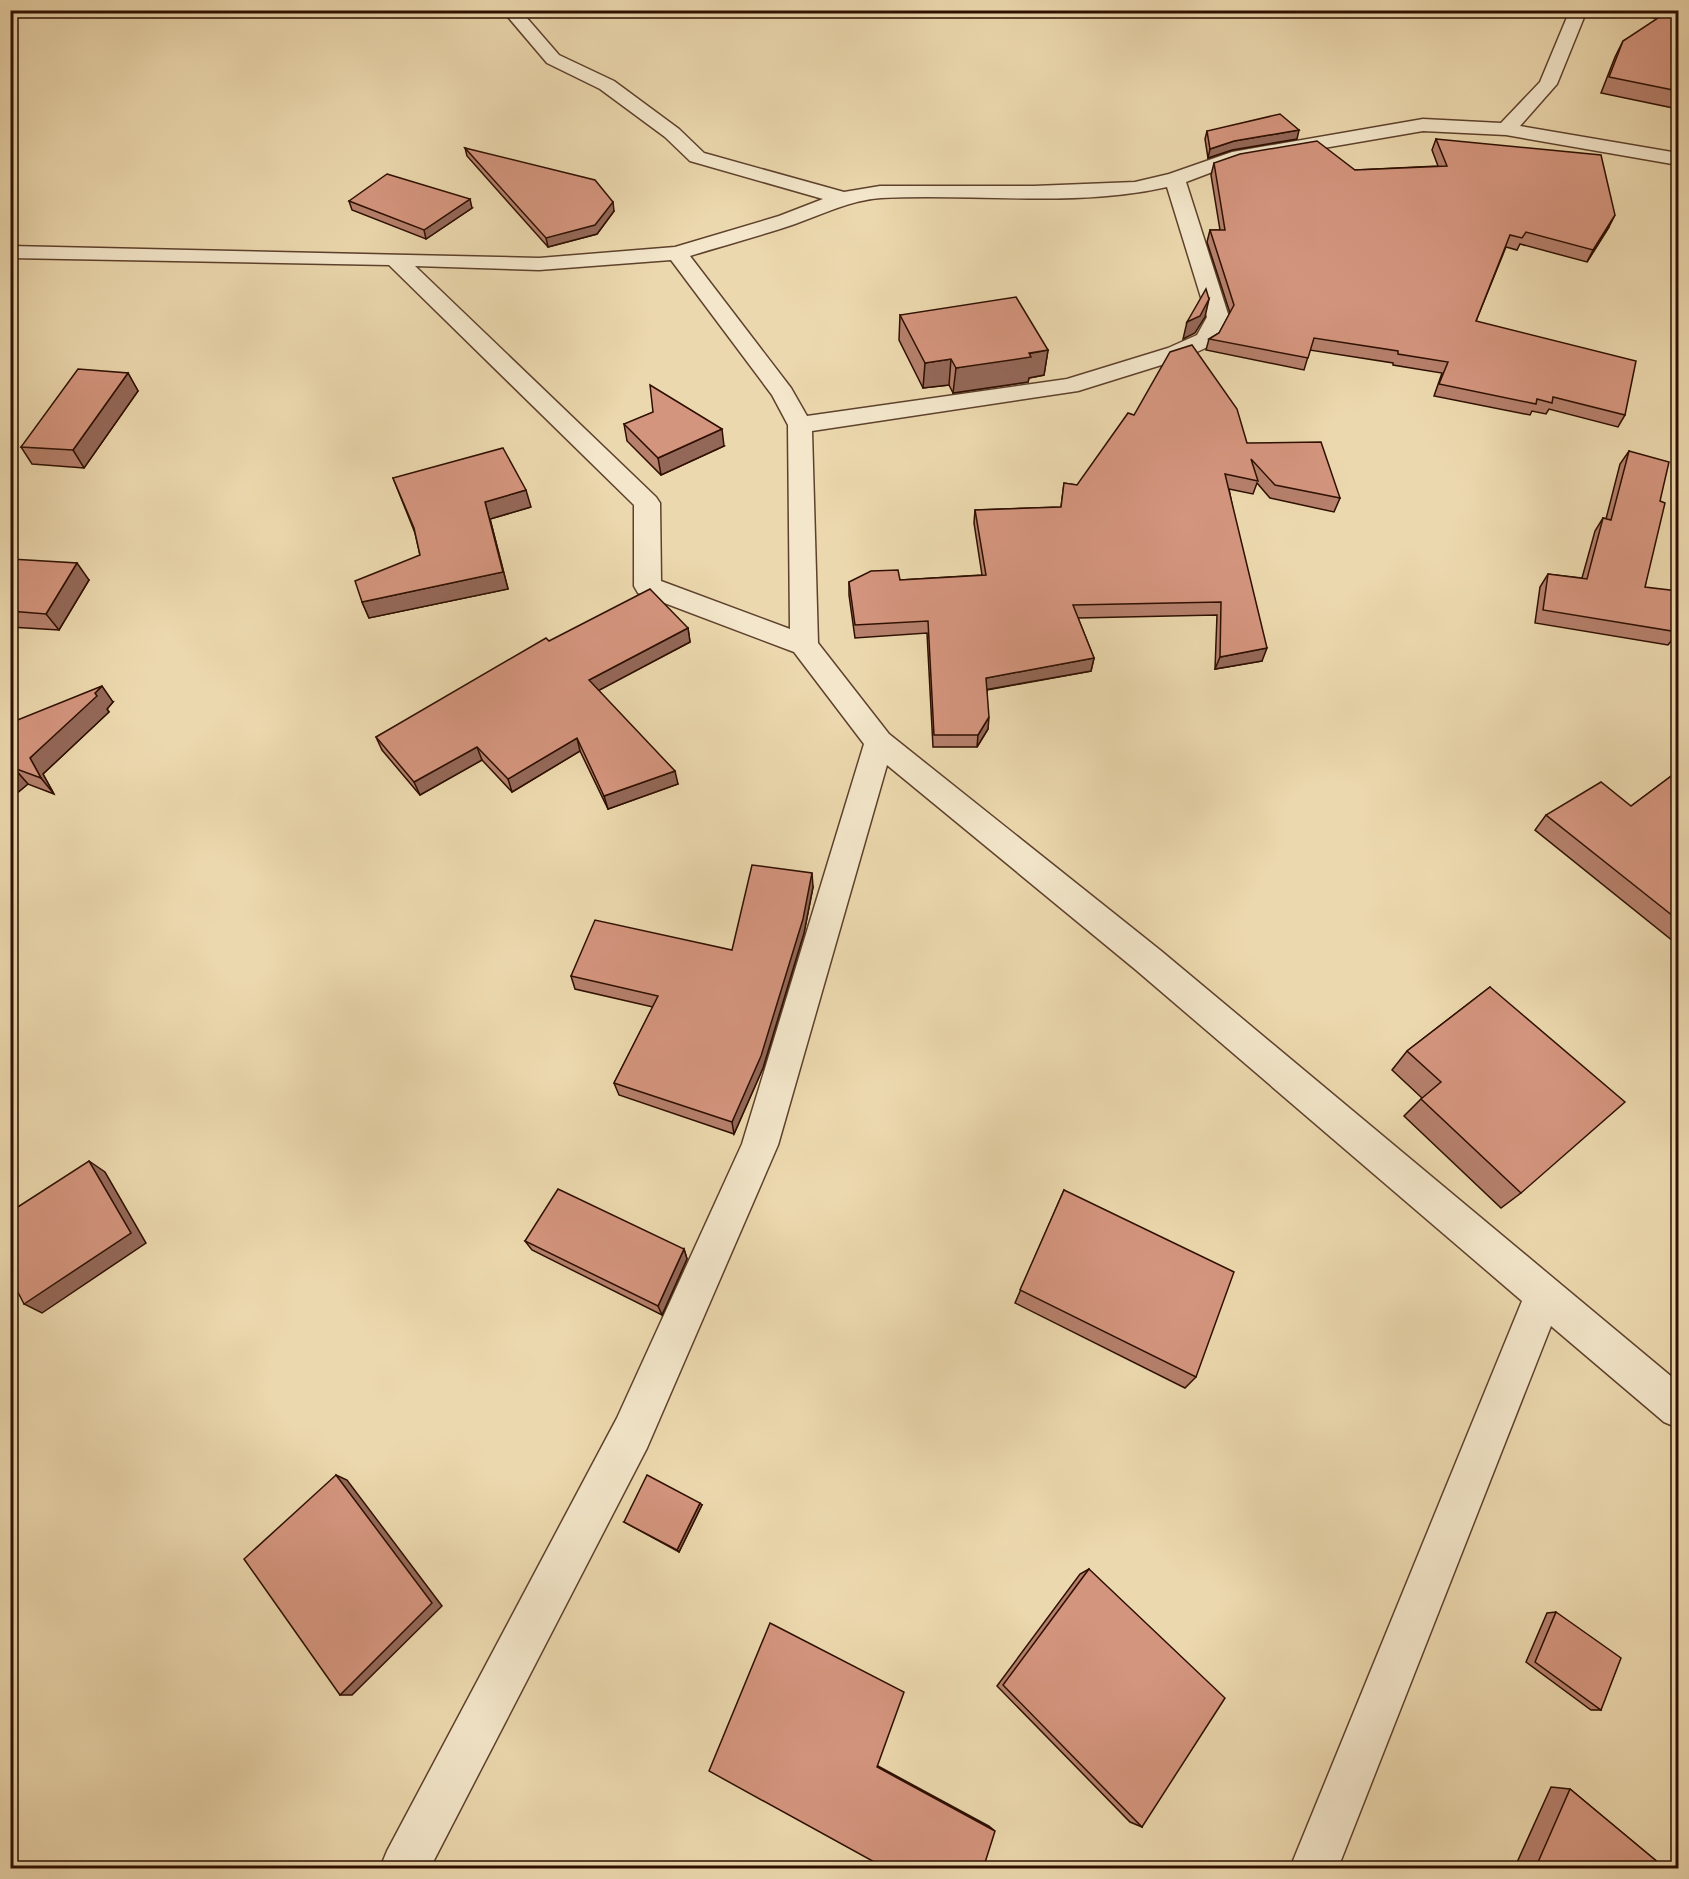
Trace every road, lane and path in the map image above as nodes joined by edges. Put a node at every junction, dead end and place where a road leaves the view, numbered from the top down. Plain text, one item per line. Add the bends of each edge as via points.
1 (510, 10) edge
2 (1579, 10) edge
3 (1649, 10) edge
4 (1678, 20) edge
5 (1506, 129) junction
6 (1678, 159) edge
7 (1175, 179) junction
8 (844, 198) junction
9 (10, 252) edge
10 (677, 253) junction
11 (395, 259) junction
12 (800, 425) junction
13 (804, 645) junction
14 (879, 742) junction
15 (1544, 1294) junction
16 (1678, 1408) edge
17 (404, 1869) edge
18 (1314, 1869) edge

1 - 8 street via 553,59 607,84 697,157
2 - 5 street via 1548,84
3 - 4 street
5 - 6 street
5 - 7 street via 1423,125 1387,130 1232,158
7 - 8 street via 1135,188 880,192
7 - 12 street via 1218,317 1206,339 1176,353 1070,386
8 - 10 street
9 - 11 street
10 - 11 street via 539,264
10 - 12 street via 783,393
11 - 13 street via 647,503 648,586
12 - 13 street
13 - 14 street
14 - 15 street via 1148,960
14 - 17 street via 760,1145 632,1433
15 - 16 street
15 - 18 street

